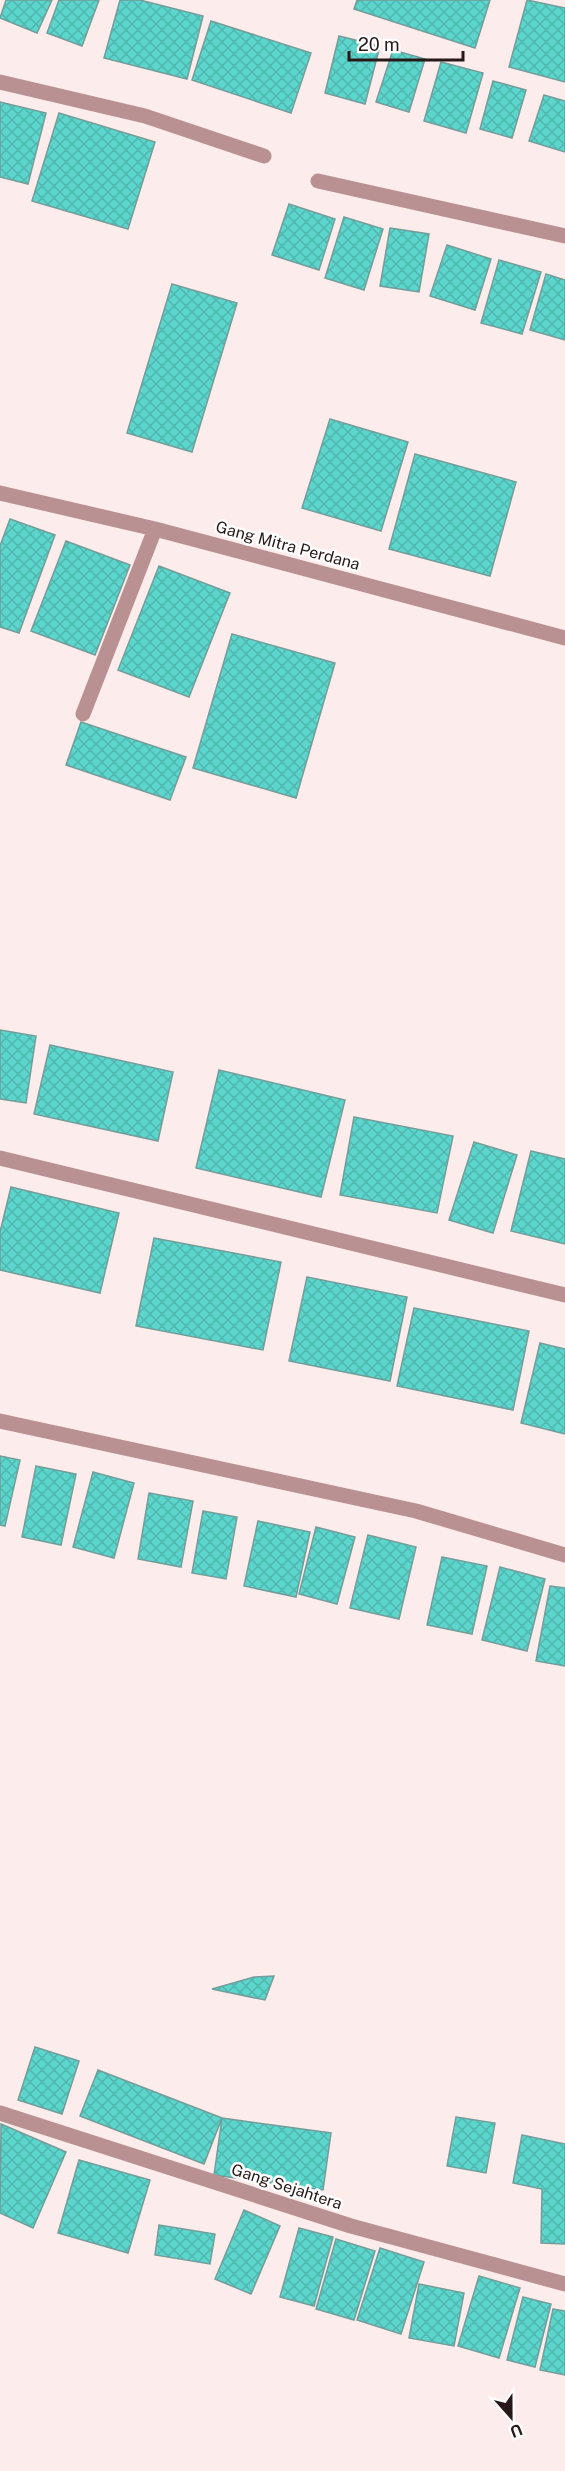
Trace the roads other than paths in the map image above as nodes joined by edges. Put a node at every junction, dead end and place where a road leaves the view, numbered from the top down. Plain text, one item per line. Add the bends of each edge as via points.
1 (0, 82) edge
2 (264, 156) dead end
3 (318, 181) dead end
4 (565, 236) edge
5 (0, 493) edge
6 (155, 529) junction
7 (565, 638) edge
8 (83, 714) dead end
9 (0, 1158) edge
10 (565, 1295) edge
11 (0, 1421) edge
12 (565, 1555) edge
13 (0, 2113) edge
14 (565, 2284) edge

1 - 2 street via 145,116
3 - 4 street
5 - 6 street, Gang Mitra Perdana
6 - 7 street, Gang Mitra Perdana
6 - 8 street
9 - 10 street
11 - 12 street via 416,1511
13 - 14 street, Gang Sejahtera via 351,2226

